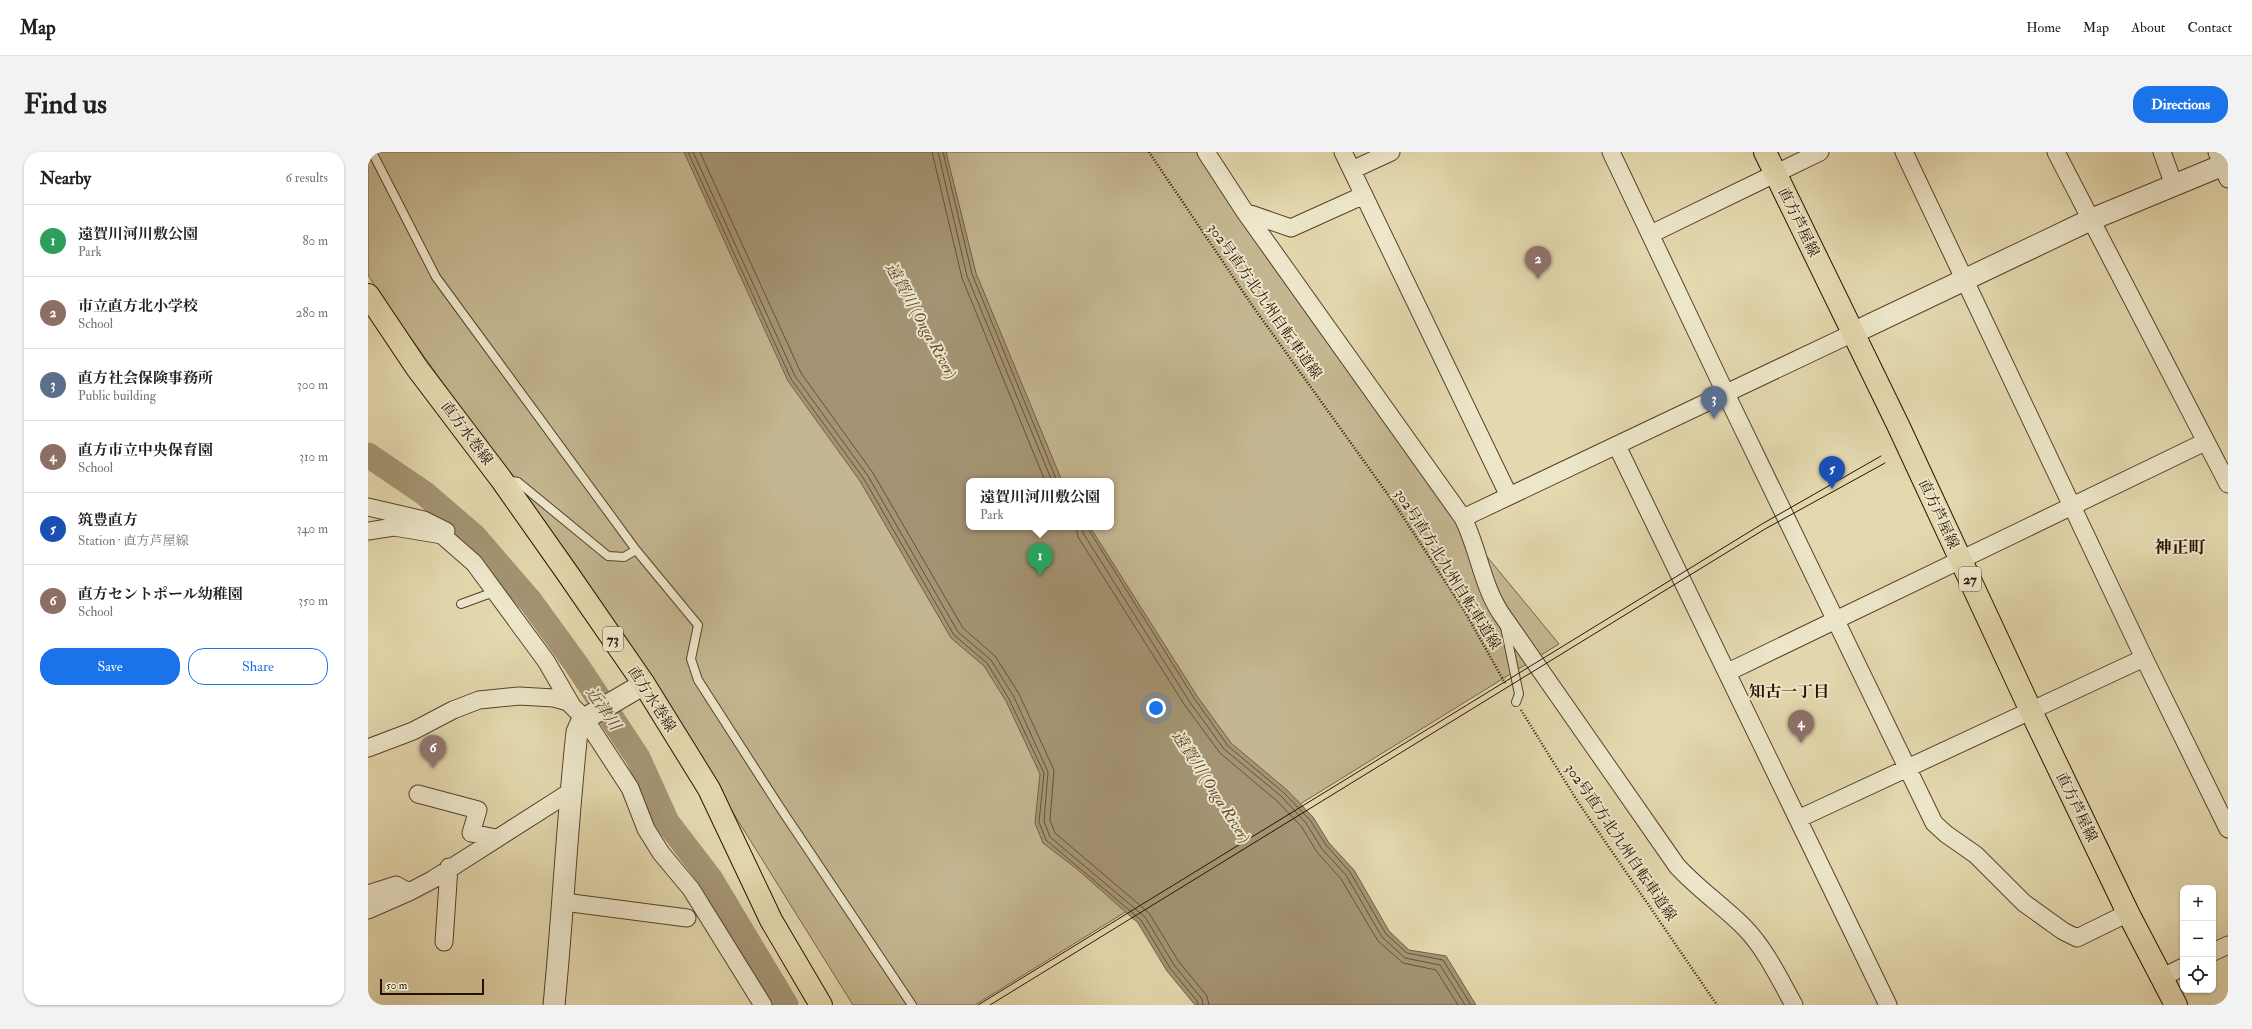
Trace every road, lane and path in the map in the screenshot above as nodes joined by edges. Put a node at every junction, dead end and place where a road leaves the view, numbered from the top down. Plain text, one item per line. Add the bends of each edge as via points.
1 (372, 152) edge
2 (1149, 152) edge
3 (1206, 152) edge
4 (1343, 152) edge
5 (1391, 152) edge
6 (1611, 152) edge
7 (1765, 152) edge
8 (1820, 152) edge
9 (1904, 152) edge
10 (2056, 152) edge
11 (2162, 152) edge
12 (2224, 165) edge
13 (1352, 170) junction
14 (1775, 174) junction
15 (2174, 184) junction
16 (1364, 195) junction
17 (1245, 212) junction
18 (2090, 220) junction
19 (1651, 234) junction
20 (1964, 279) junction
21 (368, 295) edge
22 (1852, 333) junction
23 (1726, 394) junction
24 (2205, 442) junction
25 (1617, 446) junction
26 (501, 479) junction
27 (2228, 484) edge
28 (1509, 496) junction
29 (2072, 506) junction
30 (368, 507) edge
31 (1463, 518) junction
32 (368, 531) edge
33 (636, 550) junction
34 (1961, 560) junction
35 (494, 592) junction
36 (461, 604) dead end
37 (1502, 615) junction
38 (1835, 620) junction
39 (2144, 658) junction
40 (546, 661) junction
41 (1728, 672) junction
42 (644, 684) junction
43 (1516, 702) junction
44 (571, 704) junction
45 (2031, 711) junction
46 (588, 717) junction
47 (368, 748) edge
48 (1908, 768) junction
49 (570, 792) junction
50 (418, 794) dead end
51 (1798, 819) junction
52 (2228, 829) edge
53 (496, 838) junction
54 (449, 867) junction
55 (409, 892) junction
56 (368, 894) edge
57 (564, 902) junction
58 (368, 910) edge
59 (2128, 913) junction
60 (687, 918) dead end
61 (444, 942) dead end
62 (2228, 945) edge
63 (2216, 951) edge
64 (2180, 968) edge
65 (2161, 978) junction
66 (554, 1005) edge
67 (763, 1005) edge
68 (821, 1005) edge
69 (912, 1005) edge
70 (1717, 1005) edge
71 (1794, 1005) edge
72 (1888, 1005) edge
73 (2176, 1005) edge

1 - 33 lane via 436,277
2 - 43 path, 302号直方北九州自転車道線 via 1254,308 1394,503 1465,612
3 - 17 street
4 - 13 street
5 - 13 street
6 - 19 street
7 - 14 main road, 直方芦屋線 / 27
8 - 14 street
9 - 20 street
10 - 18 street
11 - 15 street
12 - 15 street
13 - 16 street
14 - 19 street
14 - 22 main road, 直方芦屋線 / 27
15 - 18 street
16 - 17 street via 1291,228
16 - 28 street
17 - 31 street
18 - 20 street
18 - 24 street
19 - 23 street
20 - 22 street
20 - 29 street
21 - 26 main road, 直方水巻線 / 73 via 417,368
22 - 23 street
22 - 34 main road, 直方芦屋線 / 27
23 - 25 street
23 - 38 street
24 - 27 street
24 - 29 street
25 - 28 street
25 - 41 street
26 - 33 lane via 518,482 608,556 624,557
26 - 42 main road, 直方水巻線 / 73
28 - 31 street
29 - 34 street
29 - 39 street
30 - 40 street via 424,520 468,542 533,628
31 - 37 street via 1473,538 1491,598
32 - 35 street via 394,527 442,535 474,563
33 - 69 lane via 698,625 691,659 698,680
34 - 38 street
34 - 45 main road, 直方芦屋線 / 27
35 - 36 lane
35 - 40 street
37 - 43 lane via 1519,694
37 - 71 street via 1677,866 1744,927 1762,948
38 - 41 street
38 - 48 street
39 - 45 street
39 - 52 street
40 - 44 street
41 - 51 street
42 - 46 street
42 - 68 main road, 直方水巻線 / 73 via 709,789 771,920
43 - 70 path, 302号直方北九州自転車道線 via 1578,802
44 - 46 street
44 - 47 street via 554,698 519,696 479,700 453,710 413,731
45 - 48 street
45 - 59 main road, 直方芦屋線 / 27
46 - 49 street via 580,723 577,732
46 - 67 street via 630,788 646,829 661,853 691,889
48 - 51 street
48 - 59 street via 1934,823 1976,855 2024,903 2063,931 2077,938
49 - 53 street
49 - 57 street
50 - 53 street via 478,810 472,833
51 - 72 street
53 - 54 street
54 - 55 street
54 - 61 street
55 - 56 street via 396,885
55 - 58 street
57 - 60 street
57 - 66 street
59 - 65 main road, 直方芦屋線 / 27
62 - 63 street
64 - 65 street
65 - 73 main road, 直方芦屋線 / 27

